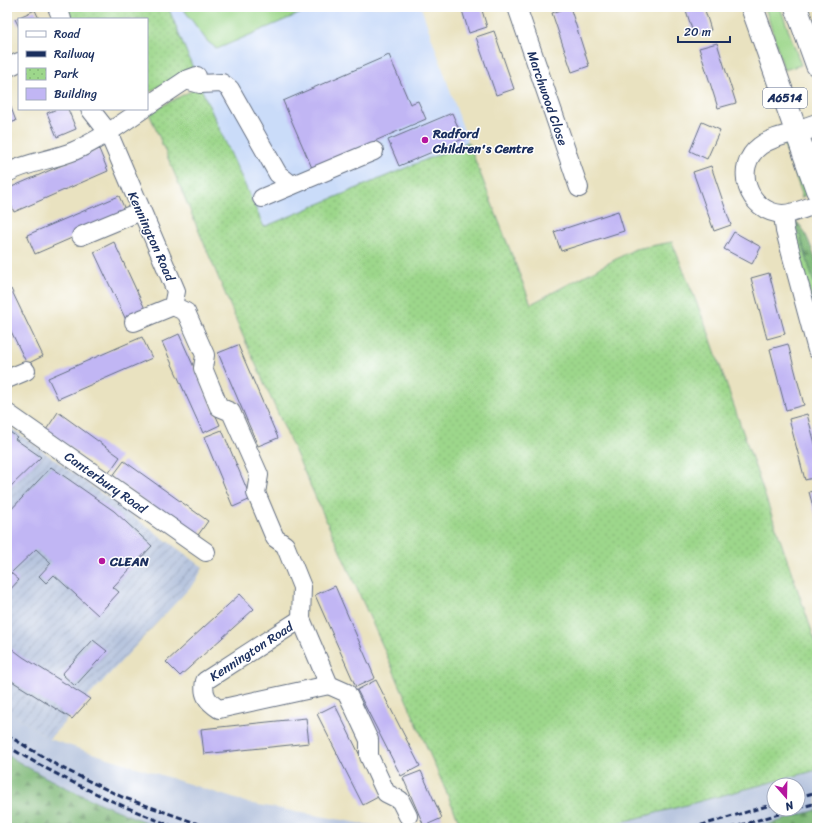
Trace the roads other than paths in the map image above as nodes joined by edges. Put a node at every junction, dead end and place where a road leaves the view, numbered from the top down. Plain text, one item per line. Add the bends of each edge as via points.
1 (57, 7) edge
2 (517, 7) edge
3 (752, 7) edge
4 (796, 7) edge
5 (62, 18) edge
6 (18, 62) edge
7 (817, 65) edge
8 (7, 68) edge
9 (148, 105) edge
10 (91, 110) edge
11 (141, 110) edge
12 (817, 125) edge
13 (108, 132) junction
14 (797, 132) junction
15 (374, 152) dead end
16 (7, 173) edge
17 (292, 185) junction
18 (579, 188) dead end
19 (817, 190) edge
20 (262, 198) dead end
21 (817, 204) edge
22 (141, 211) junction
23 (782, 214) junction
24 (81, 236) dead end
25 (173, 306) junction
26 (134, 322) dead end
27 (817, 350) edge
28 (26, 371) dead end
29 (7, 379) edge
30 (7, 413) edge
31 (206, 552) dead end
32 (301, 619) junction
33 (329, 685) junction
34 (408, 816) dead end

1 - 5 street
2 - 18 street, Marchwood Close
3 - 14 highway, A6514
4 - 7 highway
6 - 8 street
9 - 17 street via 192,78 200,84 222,83 230,89 278,174
10 - 13 street, Kennington Road
11 - 13 street
12 - 14 highway
13 - 16 street via 75,150
13 - 22 street, Kennington Road
14 - 19 highway, A6514
14 - 23 street via 759,146 750,158 745,172 752,198 766,210
15 - 17 street
17 - 20 street
21 - 23 street
22 - 24 street
22 - 25 street, Kennington Road via 176,291
23 - 27 street
25 - 26 street
25 - 32 street, Kennington Road via 186,312 205,355 203,368 219,407 231,412 259,475 256,493 275,538 286,545 302,587
28 - 29 street
30 - 31 street, Canterbury Road
32 - 33 street, Kennington Road
32 - 33 street, Kennington Road via 204,681 203,689 208,702 219,709
33 - 34 street via 347,693 369,740 369,756 386,793 400,800

